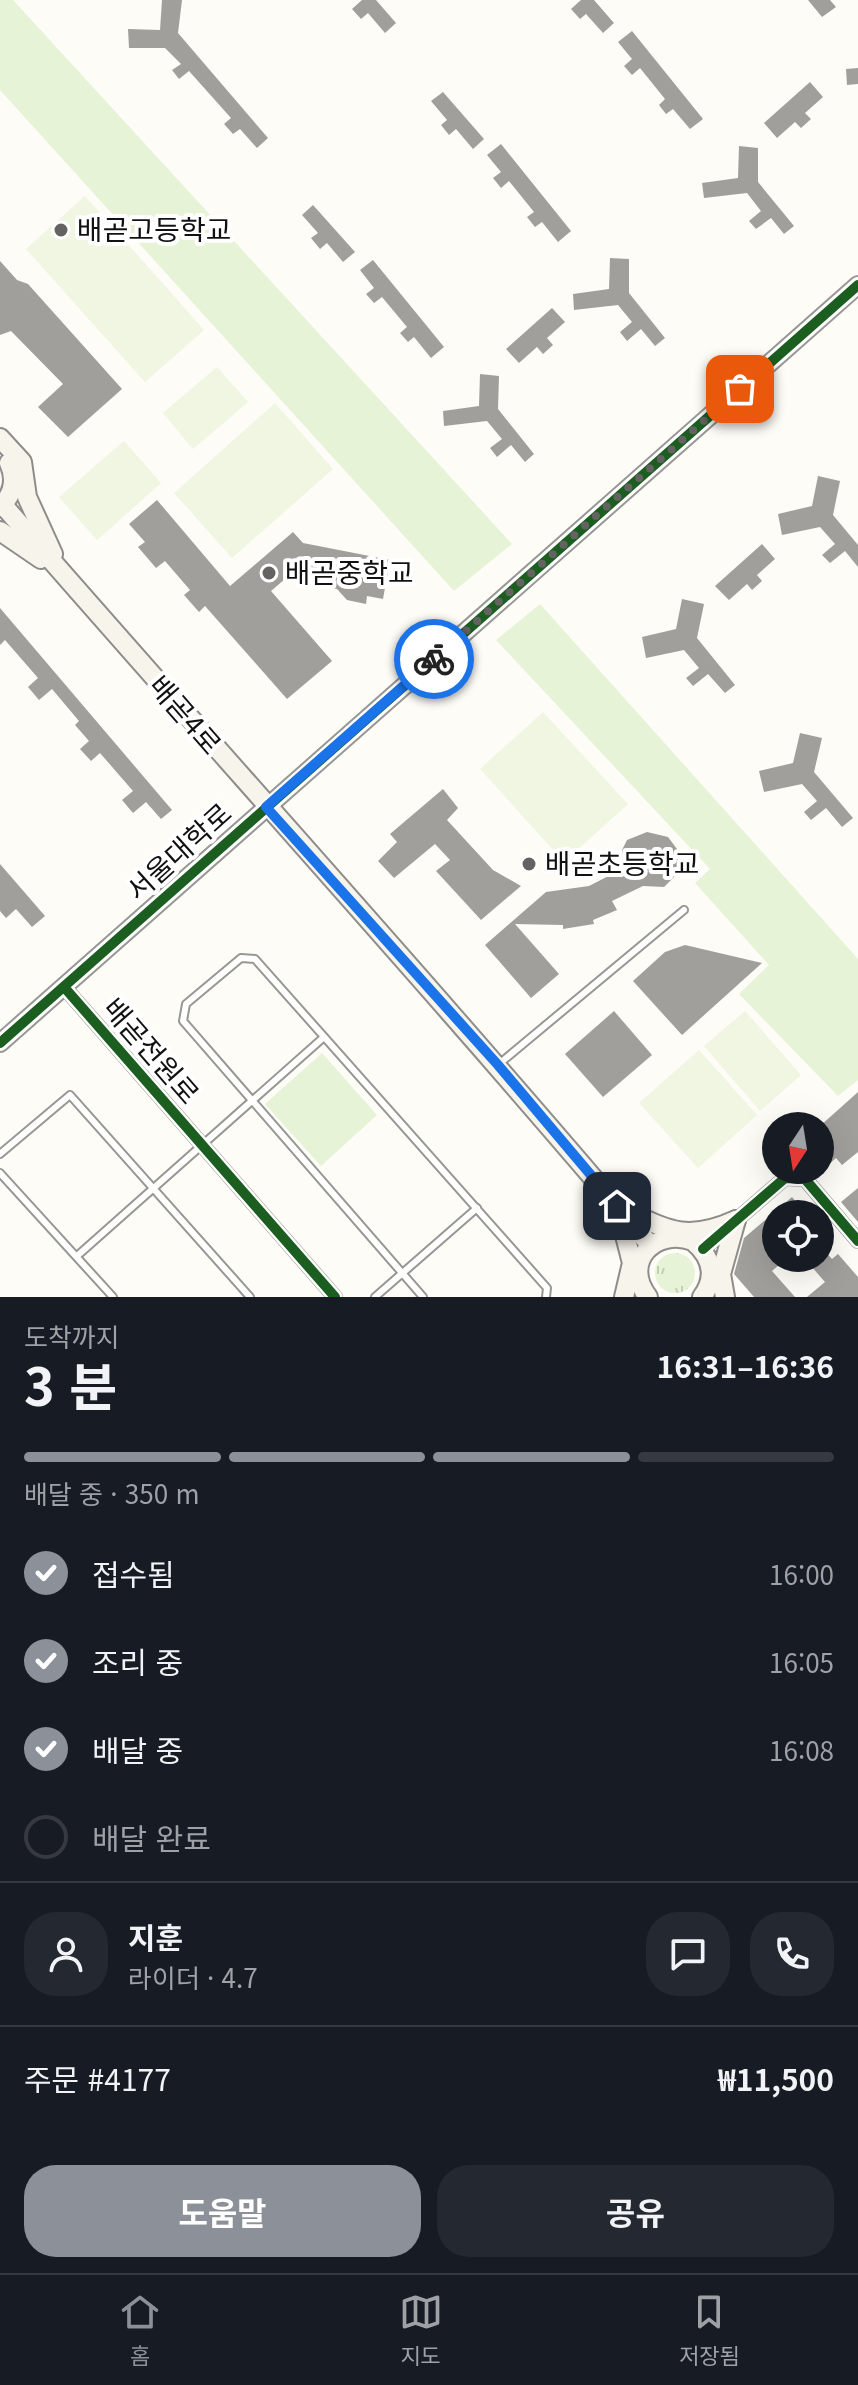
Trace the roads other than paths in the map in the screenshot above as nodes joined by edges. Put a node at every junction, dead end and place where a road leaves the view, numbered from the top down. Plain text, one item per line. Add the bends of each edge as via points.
1 (858, 285) edge
2 (0, 438) edge
3 (0, 452) edge
4 (1, 506) edge
5 (0, 531) edge
6 (63, 575) junction
7 (266, 807) junction
8 (684, 910) dead end
9 (64, 987) junction
10 (324, 1037) junction
11 (0, 1043) edge
12 (498, 1065) junction
13 (252, 1102) junction
14 (203, 1146) junction
15 (0, 1154) edge
16 (0, 1173) edge
17 (156, 1189) junction
18 (617, 1206) junction
19 (477, 1208) junction
20 (736, 1220) junction
21 (858, 1241) edge
22 (651, 1246) junction
23 (703, 1249) junction
24 (77, 1256) junction
25 (402, 1274) junction
26 (707, 1293) edge
27 (113, 1297) edge
28 (250, 1297) edge
29 (335, 1297) edge
30 (375, 1297) edge
31 (423, 1297) edge
32 (546, 1297) edge
33 (624, 1297) edge
34 (648, 1297) edge
35 (725, 1297) edge

1 - 7 street, 서울대학로
2 - 6 main road via 22,462 27,497
3 - 4 main road via 14,480
4 - 6 main road, 배곧4로
5 - 6 main road
6 - 7 main road, 배곧4로
7 - 9 street, 서울대학로
7 - 12 main road, 배곧4로
8 - 12 lane
9 - 11 street, 서울대학로
9 - 14 street, 배곧전원로
10 - 13 lane, 배곧전원로
10 - 13 lane, 배곧전원로 via 255,959 241,958 186,1004 183,1021
10 - 19 lane, 배곧전원로
12 - 18 main road, 배곧4로
13 - 14 lane, 배곧전원로
13 - 25 lane, 배곧전원로
14 - 17 lane, 배곧전원로
14 - 29 street, 배곧전원로
15 - 17 lane via 70,1095
16 - 24 lane
17 - 24 lane, 배곧전원로
17 - 28 lane
18 - 20 main road via 688,1234 713,1231
18 - 22 main road, 배곧4로
18 - 33 main road via 632,1263
19 - 25 lane
19 - 32 lane, 배곧전원로 via 547,1288
20 - 21 street via 785,1178 805,1179
20 - 23 street
20 - 35 main road via 721,1274
22 - 23 main road via 681,1237
22 - 34 main road via 638,1273
23 - 26 main road via 712,1273
24 - 27 lane
25 - 30 lane
25 - 31 lane, 배곧전원로

